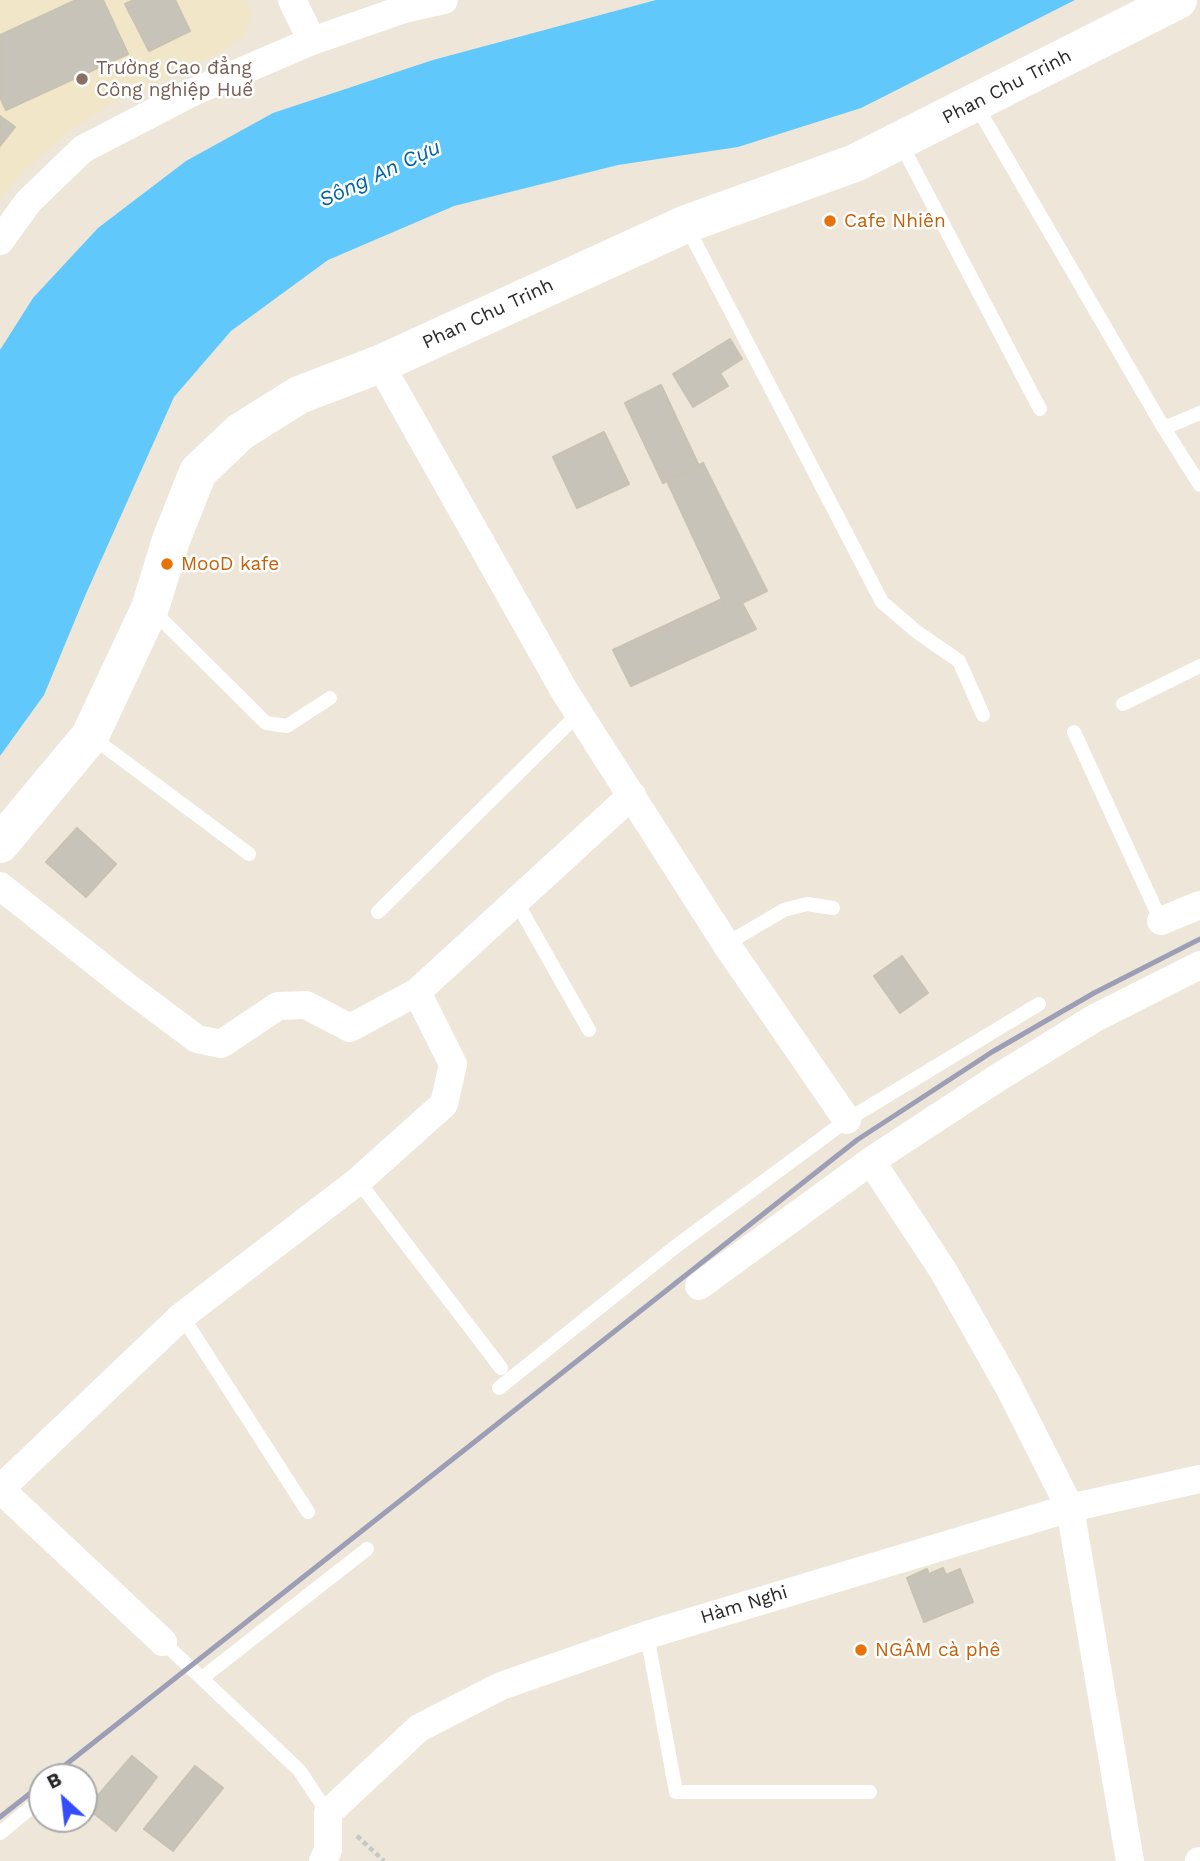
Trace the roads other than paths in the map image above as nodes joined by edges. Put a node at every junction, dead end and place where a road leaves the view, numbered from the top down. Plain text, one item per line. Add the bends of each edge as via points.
1 (292, 0) edge
2 (444, 0) edge
3 (1178, 0) edge
4 (312, 41) junction
5 (975, 104) junction
6 (900, 141) junction
7 (686, 224) junction
8 (0, 241) edge
9 (380, 364) junction
10 (1040, 409) dead end
11 (1200, 413) edge
12 (1162, 425) junction
13 (1196, 468) edge
14 (1200, 485) edge
15 (150, 608) junction
16 (1200, 666) edge
17 (330, 698) dead end
18 (1123, 705) dead end
19 (579, 713) junction
20 (983, 715) dead end
21 (1074, 732) dead end
22 (90, 736) junction
23 (632, 795) junction
24 (0, 844) edge
25 (249, 854) dead end
26 (0, 886) edge
27 (516, 901) junction
28 (1200, 905) edge
29 (832, 908) dead end
30 (378, 912) dead end
31 (1161, 921) joint
32 (726, 944) junction
33 (1200, 965) edge
34 (417, 992) junction
35 (1039, 1004) dead end
36 (589, 1030) dead end
37 (847, 1121) junction
38 (871, 1161) junction
39 (358, 1181) junction
40 (699, 1286) dead end
41 (182, 1316) junction
42 (500, 1368) dead end
43 (499, 1388) dead end
44 (1200, 1479) edge
45 (0, 1489) edge
46 (1070, 1508) junction
47 (308, 1512) dead end
48 (368, 1549) dead end
49 (647, 1635) junction
50 (163, 1642) joint
51 (202, 1678) junction
52 (870, 1792) dead end
53 (28, 1810) edge
54 (328, 1813) junction
55 (0, 1833) edge
56 (323, 1861) edge
57 (1130, 1861) edge

1 - 4 street
2 - 4 street
3 - 5 street, Phan Chu Trinh
4 - 8 street via 193,92 83,149 27,202
5 - 6 street, Phan Chu Trinh
5 - 12 lane
6 - 7 street, Phan Chu Trinh via 855,163
6 - 10 lane
7 - 9 street, Phan Chu Trinh
7 - 20 lane via 882,602 959,661
9 - 15 street, Phan Chu Trinh via 299,395 240,432 198,472
9 - 19 street
11 - 12 lane
12 - 13 lane
13 - 14 lane
15 - 17 lane via 266,723 287,726
15 - 22 street, Phan Chu Trinh
16 - 18 lane
19 - 23 street
19 - 30 lane
21 - 31 lane
22 - 24 street, Phan Chu Trinh
22 - 25 lane
23 - 27 street
23 - 32 street
26 - 34 street via 197,1039 221,1044 278,1006 306,1005 350,1028
27 - 34 street
27 - 36 lane
28 - 31 street
29 - 32 lane via 807,904 784,910
32 - 37 street
33 - 38 street via 1095,1018
34 - 39 street via 453,1065 444,1104
35 - 37 lane
37 - 43 lane via 675,1247
38 - 40 street
38 - 46 street via 944,1272
39 - 41 street
39 - 42 lane
41 - 45 street
41 - 47 lane
44 - 46 street, Hàm Nghi
45 - 50 street
46 - 49 street, Hàm Nghi
46 - 57 street
48 - 51 lane
49 - 52 lane via 676,1792
49 - 54 street, Hàm Nghi via 500,1686 419,1728
50 - 51 lane
51 - 54 lane via 299,1770
53 - 55 lane
54 - 56 street via 328,1850

